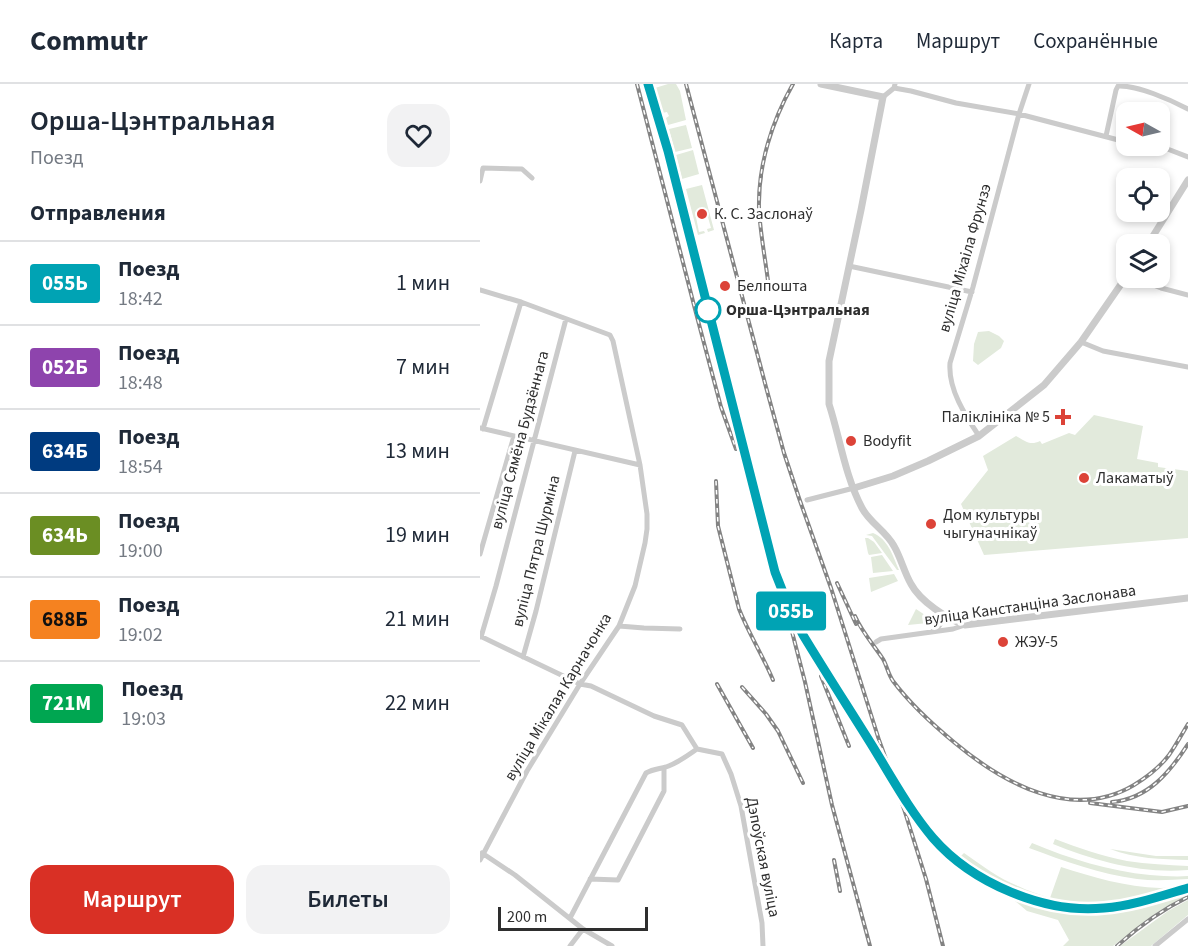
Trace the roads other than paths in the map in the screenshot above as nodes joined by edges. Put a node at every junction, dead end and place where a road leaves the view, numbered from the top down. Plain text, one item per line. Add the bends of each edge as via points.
1 (821, 84) edge
2 (1029, 84) edge
3 (894, 86) edge
4 (883, 97) junction
5 (1188, 109) edge
6 (1019, 114) junction
7 (1106, 136) junction
8 (1116, 139) edge
9 (1170, 150) edge
10 (1188, 157) edge
11 (532, 178) dead end
12 (1188, 180) edge
13 (480, 181) edge
14 (1154, 234) edge
15 (849, 266) junction
16 (1118, 288) edge
17 (1161, 288) edge
18 (480, 290) edge
19 (972, 292) junction
20 (1188, 295) edge
21 (521, 302) junction
22 (566, 319) junction
23 (1081, 342) junction
24 (1188, 367) edge
25 (481, 428) edge
26 (514, 436) junction
27 (979, 436) junction
28 (533, 441) junction
29 (575, 451) junction
30 (640, 465) junction
31 (854, 488) junction
32 (807, 500) dead end
33 (480, 554) edge
34 (1188, 598) edge
35 (942, 613) junction
36 (965, 625) junction
37 (619, 626) junction
38 (680, 629) dead end
39 (931, 631) junction
40 (480, 636) edge
41 (876, 642) dead end
42 (523, 657) junction
43 (580, 684) junction
44 (697, 749) junction
45 (664, 768) junction
46 (481, 855) edge
47 (590, 879) junction
48 (570, 918) junction
49 (1188, 919) edge
50 (583, 929) junction
51 (570, 946) edge
52 (612, 946) edge
53 (763, 946) edge
54 (1155, 946) edge

1 - 4 street
2 - 6 street, вуліца Міхаіла Фрунзэ
3 - 4 street
3 - 6 street via 957,104
4 - 15 street
5 - 7 street via 1171,100 1118,86
6 - 7 street
6 - 19 street, вуліца Міхаіла Фрунзэ
7 - 8 street
9 - 10 street
11 - 13 street via 522,169 483,168
12 - 14 street
15 - 19 street
15 - 31 street via 829,361 828,396
16 - 23 street
17 - 20 street
18 - 21 street
19 - 27 street, вуліца Міхаіла Фрунзэ via 949,372 957,397
21 - 22 street
21 - 25 street
22 - 28 street, вуліца Сямёна Будзённага
22 - 30 street, вуліца Мікалая Карначонка via 608,333 613,341
23 - 24 street via 1103,351
23 - 27 street via 1044,385
25 - 26 street
26 - 28 street
26 - 33 street
27 - 31 street via 893,476
28 - 29 street
28 - 40 street, вуліца Сямёна Будзённага
29 - 30 street
29 - 42 street, вуліца Пятра Шурміна
30 - 37 street, вуліца Мікалая Карначонка via 647,514 645,546
31 - 32 street
31 - 35 street via 864,512 891,539 911,585
34 - 36 street, вуліца Канстанціна Заслонава
35 - 36 street
35 - 39 street via 940,626
36 - 39 street, вуліца Канстанціна Заслонава
37 - 38 street
37 - 43 street, вуліца Мікалая Карначонка
39 - 41 street, вуліца Канстанціна Заслонава
40 - 42 street
42 - 43 street
43 - 44 street via 682,725
43 - 46 street, вуліца Мікалая Карначонка
44 - 45 street
44 - 53 street, Дэпоўская вуліца via 722,754 731,774 741,806
45 - 47 street via 646,773
45 - 47 street via 664,791 618,880
46 - 48 street via 515,875
47 - 48 street
48 - 50 street
49 - 54 street
50 - 51 street
50 - 52 street

